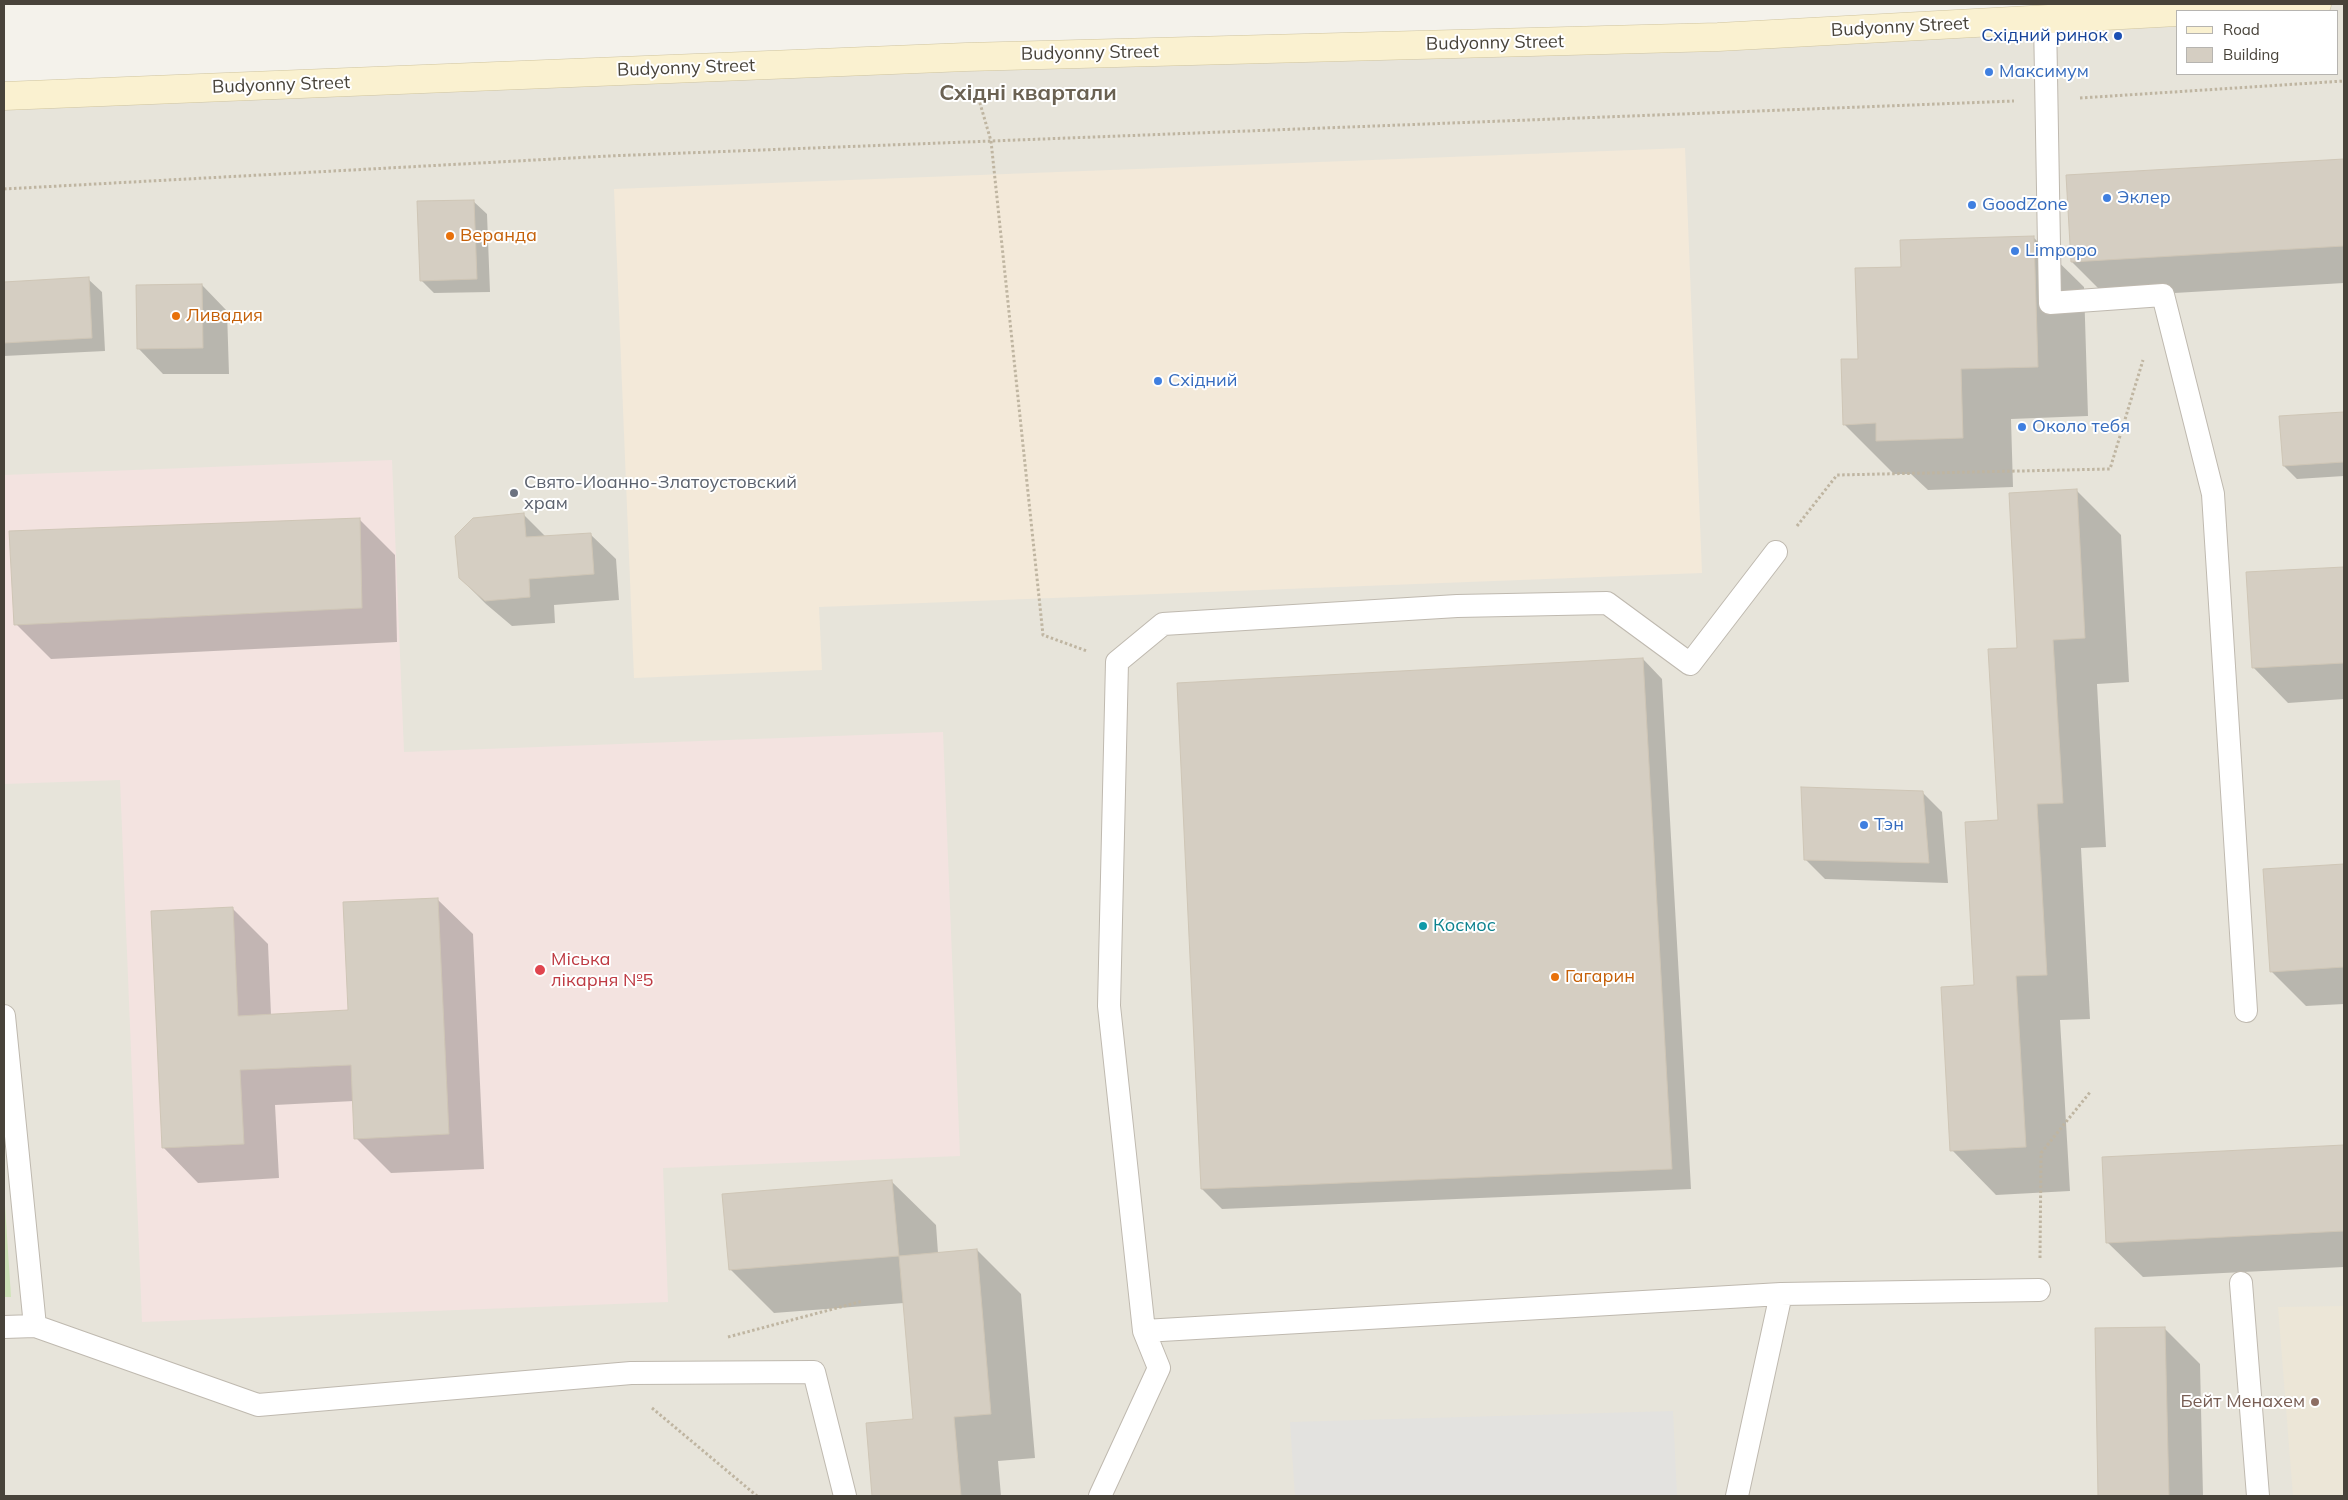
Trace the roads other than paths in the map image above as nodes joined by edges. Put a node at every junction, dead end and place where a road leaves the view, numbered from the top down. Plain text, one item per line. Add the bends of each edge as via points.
1 (2317, 4) edge
2 (2201, 10) edge
3 (2176, 12) edge
4 (2045, 19) junction
5 (4, 96) edge
6 (1776, 552) road end
7 (2246, 1012) dead end
8 (4, 1023) edge
9 (2241, 1283) dead end
10 (2039, 1290) road end
11 (1782, 1294) junction
12 (35, 1326) junction
13 (4, 1327) edge
14 (1144, 1331) junction
15 (845, 1496) edge
16 (1100, 1496) edge
17 (1737, 1496) edge
18 (2258, 1496) edge

1 - 2 main road
3 - 4 main road, Budyonny Street
4 - 5 main road, Budyonny Street via 1718,37 966,56
4 - 7 lane via 2050,303 2163,295 2213,494
6 - 14 lane via 1690,664 1607,603 1457,606 1163,624 1117,662 1109,1006
8 - 12 lane
9 - 18 lane
10 - 11 lane
11 - 14 lane
11 - 17 lane
12 - 13 lane
12 - 15 lane via 258,1405 631,1373 814,1372
14 - 16 lane via 1159,1368

